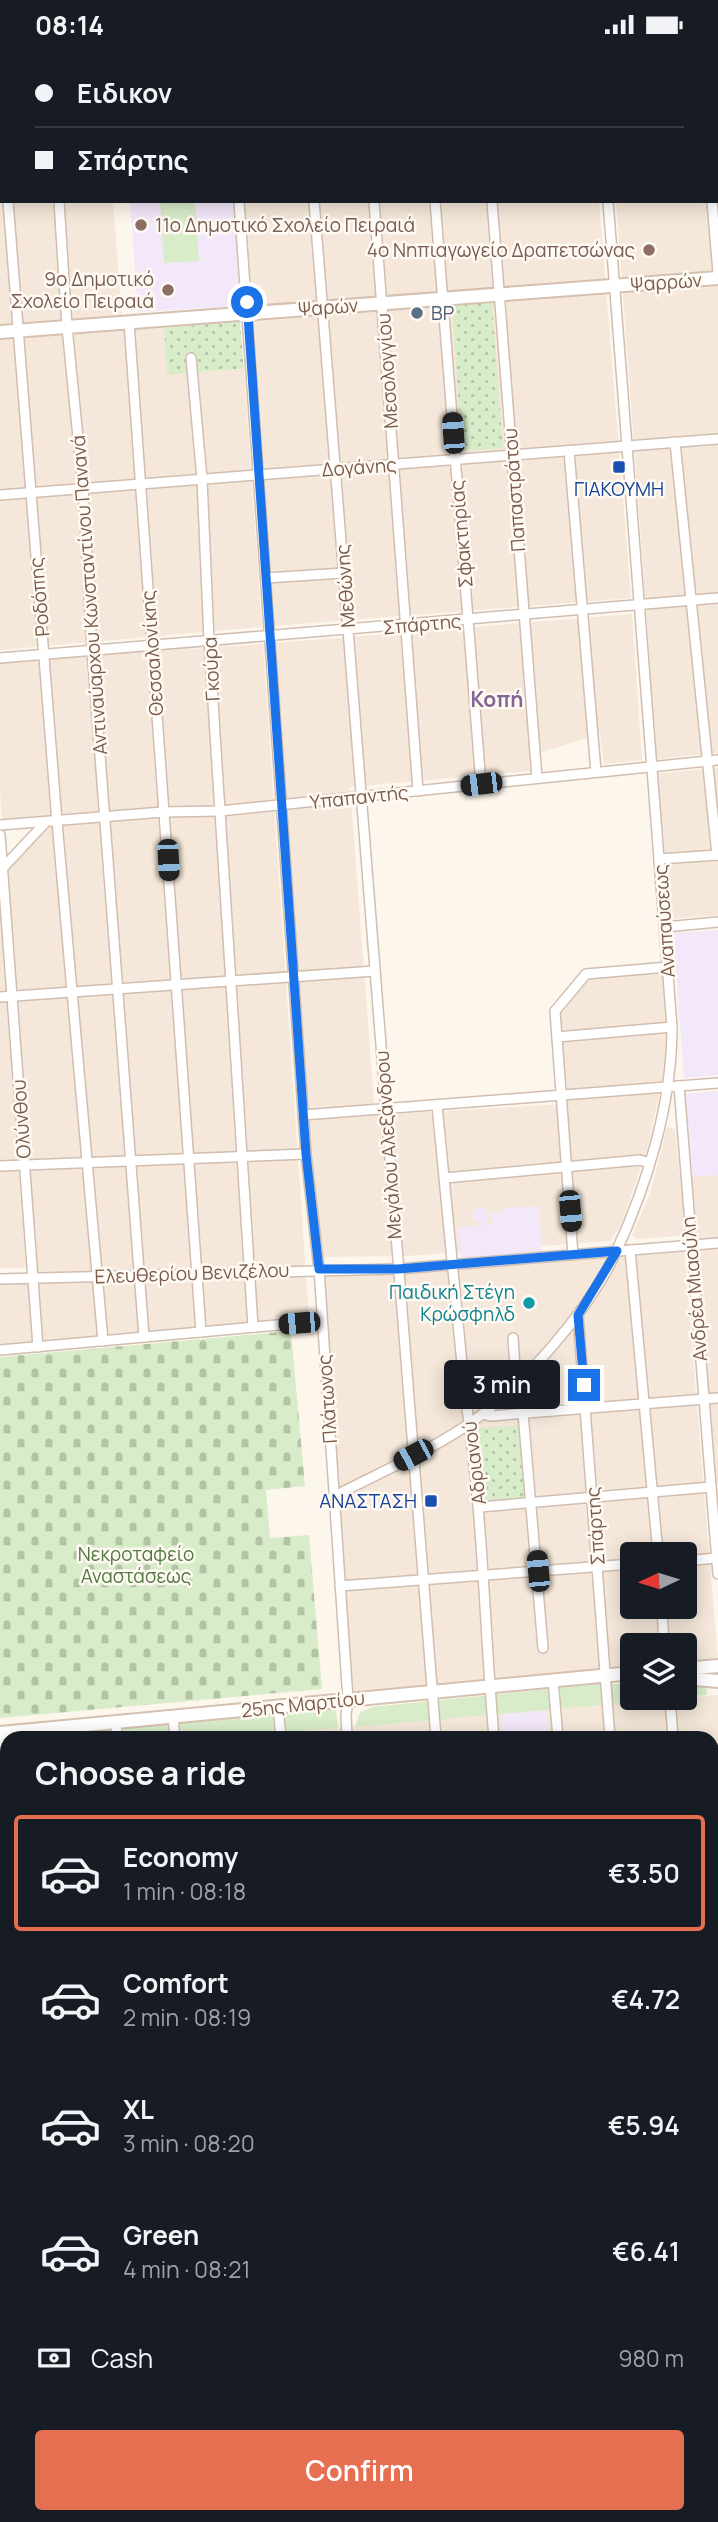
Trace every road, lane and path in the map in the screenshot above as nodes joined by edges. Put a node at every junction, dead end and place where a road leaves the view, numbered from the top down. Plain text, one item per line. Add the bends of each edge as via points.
1 (8, 203) edge
2 (58, 203) edge
3 (239, 203) edge
4 (314, 203) edge
5 (374, 203) edge
6 (435, 203) edge
7 (492, 203) edge
8 (608, 203) edge
9 (712, 203) edge
10 (718, 276) edge
11 (615, 286) junction
12 (499, 295) junction
13 (443, 299) junction
14 (382, 303) junction
15 (323, 307) junction
16 (247, 313) junction
17 (129, 322) junction
18 (67, 327) junction
19 (18, 330) junction
20 (0, 332) edge
21 (191, 358) dead end
22 (718, 439) edge
23 (675, 442) junction
24 (627, 446) junction
25 (569, 451) junction
26 (512, 455) junction
27 (455, 459) junction
28 (394, 464) junction
29 (335, 469) junction
30 (259, 475) junction
31 (202, 479) junction
32 (141, 484) junction
33 (83, 488) junction
34 (31, 492) junction
35 (0, 495) edge
36 (344, 573) junction
37 (266, 578) junction
38 (718, 598) edge
39 (691, 601) junction
40 (640, 605) junction
41 (583, 610) junction
42 (524, 615) junction
43 (468, 620) junction
44 (406, 625) junction
45 (348, 630) junction
46 (270, 635) junction
47 (209, 640) junction
48 (151, 645) junction
49 (92, 650) junction
50 (44, 654) junction
51 (0, 658) edge
52 (713, 761) edge
53 (652, 766) junction
54 (596, 772) junction
55 (537, 778) junction
56 (481, 784) junction
57 (418, 791) junction
58 (361, 798) junction
59 (282, 805) junction
60 (220, 811) junction
61 (163, 812) junction
62 (105, 818) junction
63 (57, 822) junction
64 (45, 823) junction
65 (0, 825) edge
66 (0, 835) edge
67 (717, 855) edge
68 (659, 859) junction
69 (1, 869) edge
70 (718, 922) edge
71 (665, 927) junction
72 (668, 967) junction
73 (375, 971) junction
74 (294, 976) junction
75 (230, 981) junction
76 (176, 985) junction
77 (118, 989) junction
78 (73, 992) junction
79 (12, 996) junction
80 (0, 997) edge
81 (672, 1027) junction
82 (557, 1037) junction
83 (718, 1083) edge
84 (679, 1086) junction
85 (667, 1087) junction
86 (561, 1096) junction
87 (438, 1105) junction
88 (384, 1109) junction
89 (303, 1115) junction
90 (306, 1154) junction
91 (243, 1156) junction
92 (187, 1158) junction
93 (132, 1160) junction
94 (88, 1162) junction
95 (649, 1163) junction
96 (25, 1164) junction
97 (0, 1165) edge
98 (566, 1167) junction
99 (446, 1178) junction
100 (718, 1243) edge
101 (690, 1245) junction
102 (630, 1250) junction
103 (617, 1251) junction
104 (573, 1255) junction
105 (453, 1264) junction
106 (319, 1269) junction
107 (398, 1269) junction
108 (250, 1271) junction
109 (197, 1273) junction
110 (140, 1275) junction
111 (98, 1276) junction
112 (33, 1277) junction
113 (0, 1279) edge
114 (578, 1315) junction
115 (322, 1321) junction
116 (253, 1327) junction
117 (201, 1332) junction
118 (144, 1337) junction
119 (513, 1338) dead end
120 (103, 1341) junction
121 (38, 1347) junction
122 (0, 1350) edge
123 (522, 1378) junction
124 (718, 1398) edge
125 (703, 1399) junction
126 (644, 1404) junction
127 (586, 1408) junction
128 (523, 1413) junction
129 (483, 1414) junction
130 (471, 1423) junction
131 (413, 1455) junction
132 (711, 1487) junction
133 (652, 1492) junction
134 (333, 1497) junction
135 (593, 1497) junction
136 (532, 1502) junction
137 (480, 1507) junction
138 (716, 1522) edge
139 (657, 1542) edge
140 (717, 1558) edge
141 (697, 1559) edge
142 (620, 1565) edge
143 (597, 1567) junction
144 (538, 1571) junction
145 (718, 1574) edge
146 (482, 1575) junction
147 (423, 1579) junction
148 (340, 1586) junction
149 (543, 1648) dead end
150 (718, 1666) edge
151 (697, 1668) edge
152 (606, 1675) junction
153 (620, 1678) edge
154 (697, 1679) edge
155 (553, 1680) junction
156 (718, 1681) edge
157 (490, 1686) junction
158 (432, 1692) junction
159 (348, 1700) junction
160 (278, 1707) junction
161 (671, 1710) edge
162 (173, 1717) junction
163 (116, 1722) junction
164 (21, 1731) edge
165 (117, 1731) edge
166 (174, 1731) edge
167 (280, 1731) edge
168 (347, 1731) edge
169 (435, 1731) edge
170 (493, 1731) edge
171 (557, 1731) edge
172 (610, 1731) edge
173 (672, 1731) edge

1 - 19 street, Ροδόπης
2 - 18 street, Αντιναύαρχου Κωνσταντίνου Πανανά
3 - 16 street, Πλάτωνος
4 - 15 street, Μεθώνης
5 - 14 street, Μεσολογγίου
6 - 13 street, Σφακτηρίας
7 - 12 street, Παπαστράτου
8 - 11 street, Αναπαύσεως
9 - 10 street
10 - 11 street, Ψαρρών
11 - 12 street, Ψαρών
11 - 24 street, Αναπαύσεως
12 - 13 street, Ψαρών
12 - 26 street, Παπαστράτου
13 - 14 street, Ψαρών
13 - 27 street, Σφακτηρίας
14 - 15 street, Ψαρών
14 - 28 street, Μεσολογγίου
15 - 16 street, Ψαρών
15 - 29 street, Μεθώνης
16 - 17 street, Ψαρών
16 - 30 street, Πλάτωνος
17 - 18 street, Ψαρών
17 - 32 street, Θεσσαλονίκης
18 - 19 street, Ψαρών
18 - 33 street, Αντιναύαρχου Κωνσταντίνου Πανανά
19 - 20 street, Ψαρών
19 - 34 street, Ροδόπης
21 - 31 street, Γκούρα
22 - 23 street, Δογάνης
23 - 24 street, Δογάνης
23 - 39 street
24 - 25 street, Δογάνης
24 - 40 street, Αναπαύσεως
25 - 26 street, Δογάνης
25 - 41 street
26 - 27 street, Δογάνης
26 - 42 street, Παπαστράτου
27 - 28 street, Δογάνης
27 - 43 street, Σφακτηρίας
28 - 29 street, Δογάνης
28 - 44 street, Μεσολογγίου
29 - 30 street, Δογάνης
29 - 36 street, Μεθώνης
30 - 31 street, Δογάνης
30 - 37 street, Πλάτωνος
31 - 32 street, Δογάνης
31 - 47 street, Γκούρα
32 - 33 street, Δογάνης
32 - 48 street, Θεσσαλονίκης
33 - 34 street, Δογάνης
33 - 49 street, Αντιναύαρχου Κωνσταντίνου Πανανά
34 - 35 street, Δογάνης
34 - 50 street, Ροδόπης
36 - 37 street
36 - 45 street, Μεθώνης
37 - 46 street, Πλάτωνος
38 - 39 street, Σπάρτης
39 - 40 street, Σπάρτης
39 - 52 street
40 - 41 street, Σπάρτης
40 - 53 street, Αναπαύσεως
41 - 42 street, Σπάρτης
41 - 54 street
42 - 43 street, Σπάρτης
42 - 55 street, Παπαστράτου
43 - 44 street, Σπάρτης
43 - 56 street, Σφακτηρίας
44 - 45 street, Σπάρτης
44 - 57 street, Μεσολογγίου
45 - 46 street, Σπάρτης
45 - 58 street, Μεθώνης
46 - 47 street, Σπάρτης
46 - 59 street, Πλάτωνος
47 - 48 street, Σπάρτης
47 - 60 street, Γκούρα
48 - 49 street, Σπάρτης
48 - 61 street, Θεσσαλονίκης
49 - 50 street, Σπάρτης
49 - 62 street, Αντιναύαρχου Κωνσταντίνου Πανανά
50 - 51 street, Σπάρτης
50 - 63 street, Ροδόπης
52 - 53 street, Υπαπαντής
52 - 67 street
53 - 54 street, Υπαπαντής
53 - 68 street, Αναπαύσεως
54 - 55 street, Υπαπαντής
55 - 56 street, Υπαπαντής
56 - 57 street, Υπαπαντής
57 - 58 street, Υπαπαντής
58 - 59 street, Υπαπαντής
58 - 73 street, Μεθώνης
59 - 60 street, Υπαπαντής
59 - 74 street, Πλάτωνος
60 - 61 street, Υπαπαντής
60 - 75 street, Γκούρα
61 - 62 street, Υπαπαντής
61 - 76 street, Θεσσαλονίκης
62 - 63 street, Υπαπαντής
62 - 77 street, Αντιναύαρχου Κωνσταντίνου Πανανά
63 - 64 street, Υπαπαντής
63 - 78 street, Ροδόπης
64 - 65 street, Υπαπαντής
64 - 69 street
66 - 69 street, Ολύνθου
67 - 68 street
68 - 71 street, Αναπαύσεως
69 - 79 street, Ολύνθου
70 - 71 street
71 - 72 street, Αναπαύσεως
72 - 81 street, Αναπαύσεως
72 - 82 street via 586,974 555,1011
73 - 74 street
73 - 88 street, Μεγάλου Αλεξάνδρου
74 - 75 street
74 - 89 street, Πλάτωνος
75 - 76 street
75 - 91 street, Γκούρα
76 - 77 street
76 - 92 street, Θεσσαλονίκης
77 - 78 street
77 - 93 street, Αντιναύαρχου Κωνσταντίνου Πανανά
78 - 79 street
78 - 94 street, Ροδόπης
79 - 80 street
79 - 96 street, Ολύνθου
81 - 82 street
81 - 85 street, Αναπαύσεως
82 - 86 street
83 - 84 street
84 - 85 street
84 - 101 street, Ανδρέα Μιαούλη
85 - 86 street
85 - 95 street, Αναπαύσεως
86 - 87 street
86 - 98 street
87 - 88 street
87 - 99 street, Αδριανού
88 - 89 street
88 - 107 street, Μεγάλου Αλεξάνδρου
89 - 90 street, Πλάτωνος
90 - 91 street
90 - 106 street, Πλάτωνος
91 - 92 street
91 - 108 street, Γκούρα
92 - 93 street
92 - 109 street, Θεσσαλονίκης
93 - 94 street
93 - 110 street, Αντιναύαρχου Κωνσταντίνου Πανανά
94 - 96 street
94 - 111 street, Ροδόπης
95 - 98 street
95 - 103 street, Αναπαύσεως
96 - 97 street
96 - 112 street, Ολύνθου
98 - 99 street
98 - 104 street
99 - 105 street, Αδριανού
100 - 101 street, Ελευθερίου Βενιζέλου
101 - 102 street, Ελευθερίου Βενιζέλου
101 - 125 street, Ανδρέα Μιαούλη
102 - 103 street, Ελευθερίου Βενιζέλου
102 - 126 street
103 - 104 street, Ελευθερίου Βενιζέλου
103 - 114 street, Αναπαύσεως
104 - 105 street, Ελευθερίου Βενιζέλου
105 - 107 street, Ελευθερίου Βενιζέλου
105 - 130 street, Αδριανού
106 - 107 street, Ελευθερίου Βενιζέλου
106 - 108 street, Ελευθερίου Βενιζέλου
106 - 115 street, Πλάτωνος
107 - 131 street, Μεγάλου Αλεξάνδρου
108 - 109 street, Ελευθερίου Βενιζέλου
108 - 116 street, Γκούρα
109 - 110 street, Ελευθερίου Βενιζέλου
109 - 117 street, Θεσσαλονίκης
110 - 111 street, Ελευθερίου Βενιζέλου
110 - 118 street, Αντιναύαρχου Κωνσταντίνου Πανανά
111 - 112 street, Ελευθερίου Βενιζέλου
111 - 120 street, Ροδόπης
112 - 113 street, Ελευθερίου Βενιζέλου
112 - 121 street, Ολύνθου
114 - 123 street, Αναπαύσεως
114 - 127 street, Σπάρτης
115 - 116 street
115 - 134 street, Πλάτωνος
116 - 117 street
117 - 118 street
118 - 120 street
119 - 123 street via 515,1369
120 - 121 street
121 - 122 street
123 - 129 street, Αναπαύσεως
124 - 125 street
125 - 126 street
125 - 132 street, Ανδρέα Μιαούλη
126 - 127 street
126 - 133 street
127 - 128 street
127 - 135 street, Σπάρτης
128 - 129 street
128 - 136 street
129 - 130 street, Αναπαύσεως
130 - 131 street, Αναπαύσεως
130 - 137 street, Αδριανού
131 - 134 street, Αναπαύσεως
131 - 147 street, Μεγάλου Αλεξάνδρου
132 - 133 street
132 - 138 street, Ανδρέα Μιαούλη
133 - 135 street
133 - 139 street
134 - 148 street, Πλάτωνος
135 - 136 street
135 - 143 street, Σπάρτης
136 - 137 street
136 - 144 street
137 - 146 street, Αδριανού
138 - 140 street, Ανδρέα Μιαούλη
140 - 141 street
140 - 145 street, Ανδρέα Μιαούλη
142 - 143 street
143 - 144 street
143 - 152 street, Σπάρτης
144 - 146 street
144 - 149 street
146 - 147 street
146 - 157 street, Αδριανού
147 - 148 street
147 - 158 street, Μεγάλου Αλεξάνδρου
148 - 159 street, Πλάτωνος
150 - 151 street
152 - 153 street, 25ης Μαρτίου
152 - 155 street, 25ης Μαρτίου
152 - 172 street, Σπάρτης
154 - 156 street
155 - 157 street, 25ης Μαρτίου
155 - 171 street
157 - 158 street, 25ης Μαρτίου
157 - 170 street, Αδριανού
158 - 159 street, 25ης Μαρτίου
158 - 169 street, Μεγάλου Αλεξάνδρου
159 - 160 street, 25ης Μαρτίου
159 - 168 street, Πλάτωνος
160 - 162 street, 25ης Μαρτίου
160 - 167 street
161 - 173 street
162 - 163 street, 25ης Μαρτίου
162 - 166 street
163 - 164 street, 25ης Μαρτίου
163 - 165 street

